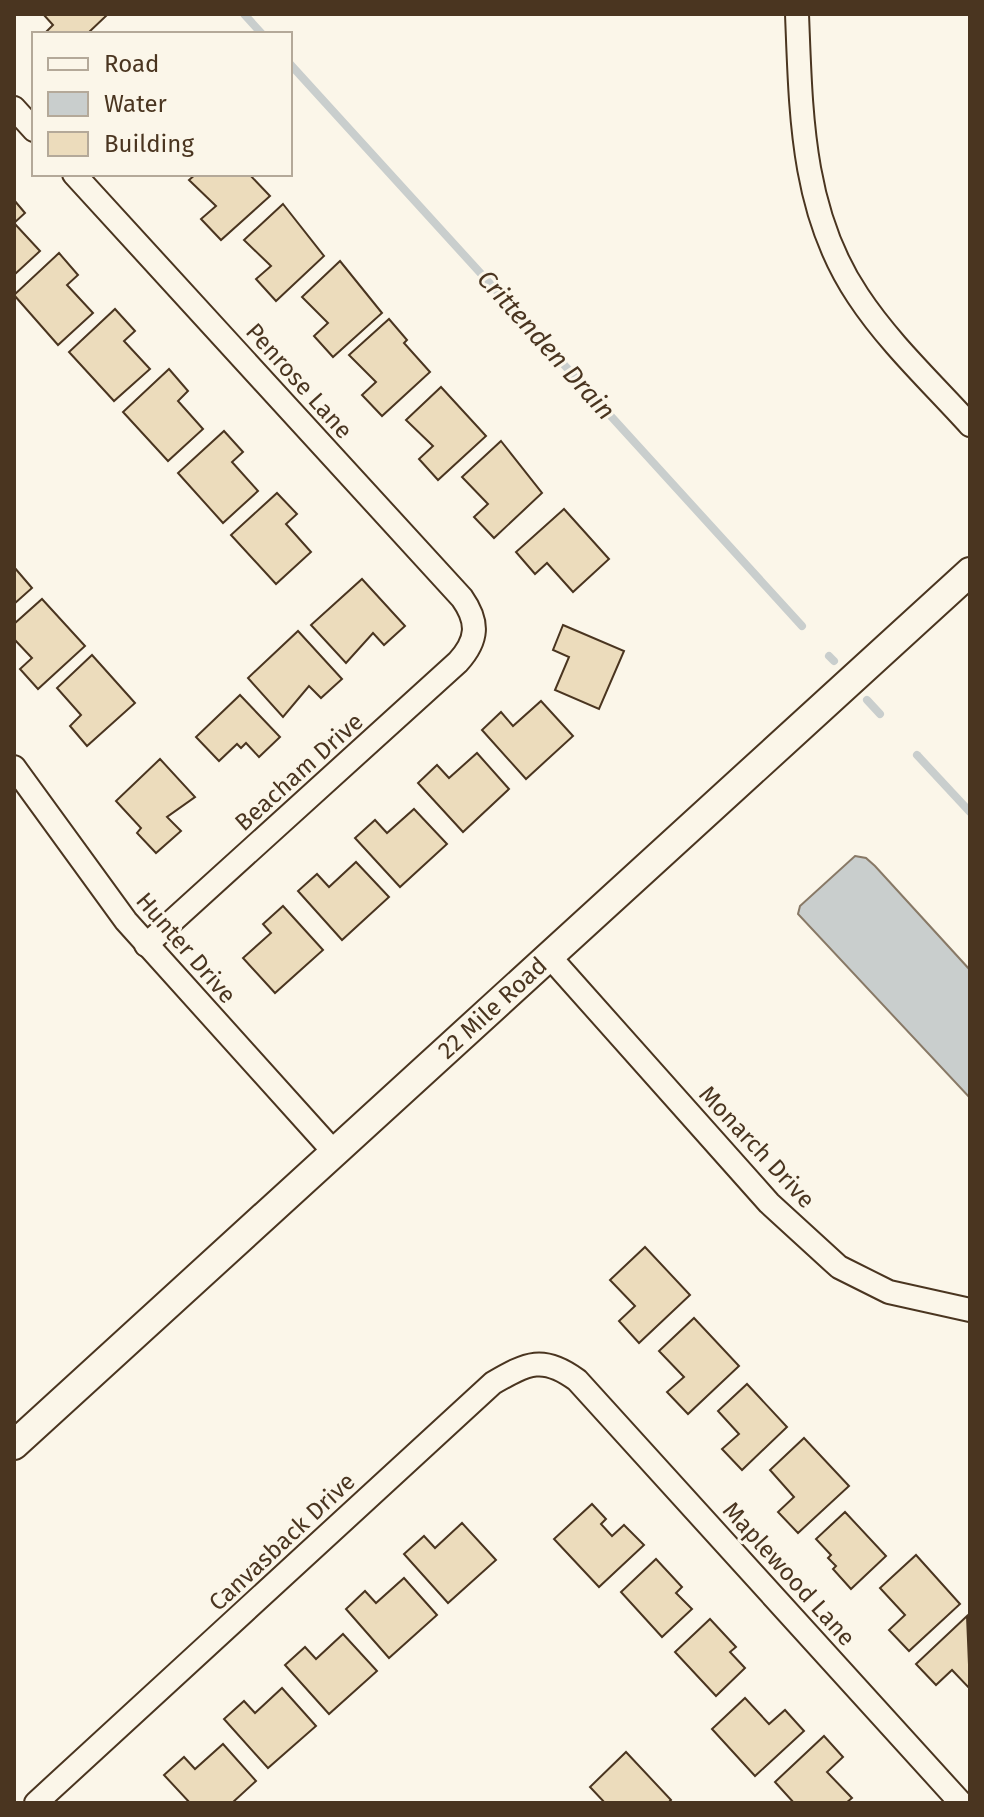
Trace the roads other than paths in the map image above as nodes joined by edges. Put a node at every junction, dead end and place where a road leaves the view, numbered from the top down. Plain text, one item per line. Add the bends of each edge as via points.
1 (797, 14) edge
2 (14, 108) edge
3 (32, 128) edge
4 (76, 176) edge
5 (970, 425) edge
6 (970, 572) edge
7 (476, 630) joint
8 (14, 767) edge
9 (146, 945) junction
10 (549, 956) junction
11 (334, 1152) junction
12 (970, 1310) edge
13 (577, 1380) joint
14 (14, 1445) edge
15 (36, 1803) edge
16 (961, 1803) edge

1 - 5 street via 804,148 821,222 858,296
2 - 3 street
4 - 7 street, Penrose Lane via 462,598
6 - 10 street, 22 Mile Road
7 - 9 street, Beacham Drive via 458,662
8 - 9 street, Hunter Drive
9 - 11 street, Hunter Drive
10 - 11 street, 22 Mile Road
10 - 12 street, Monarch Drive via 769,1203 839,1267 889,1292
11 - 14 street, 22 Mile Road
13 - 15 street, Canvasback Drive via 541,1362 493,1383
13 - 16 street, Maplewood Lane

